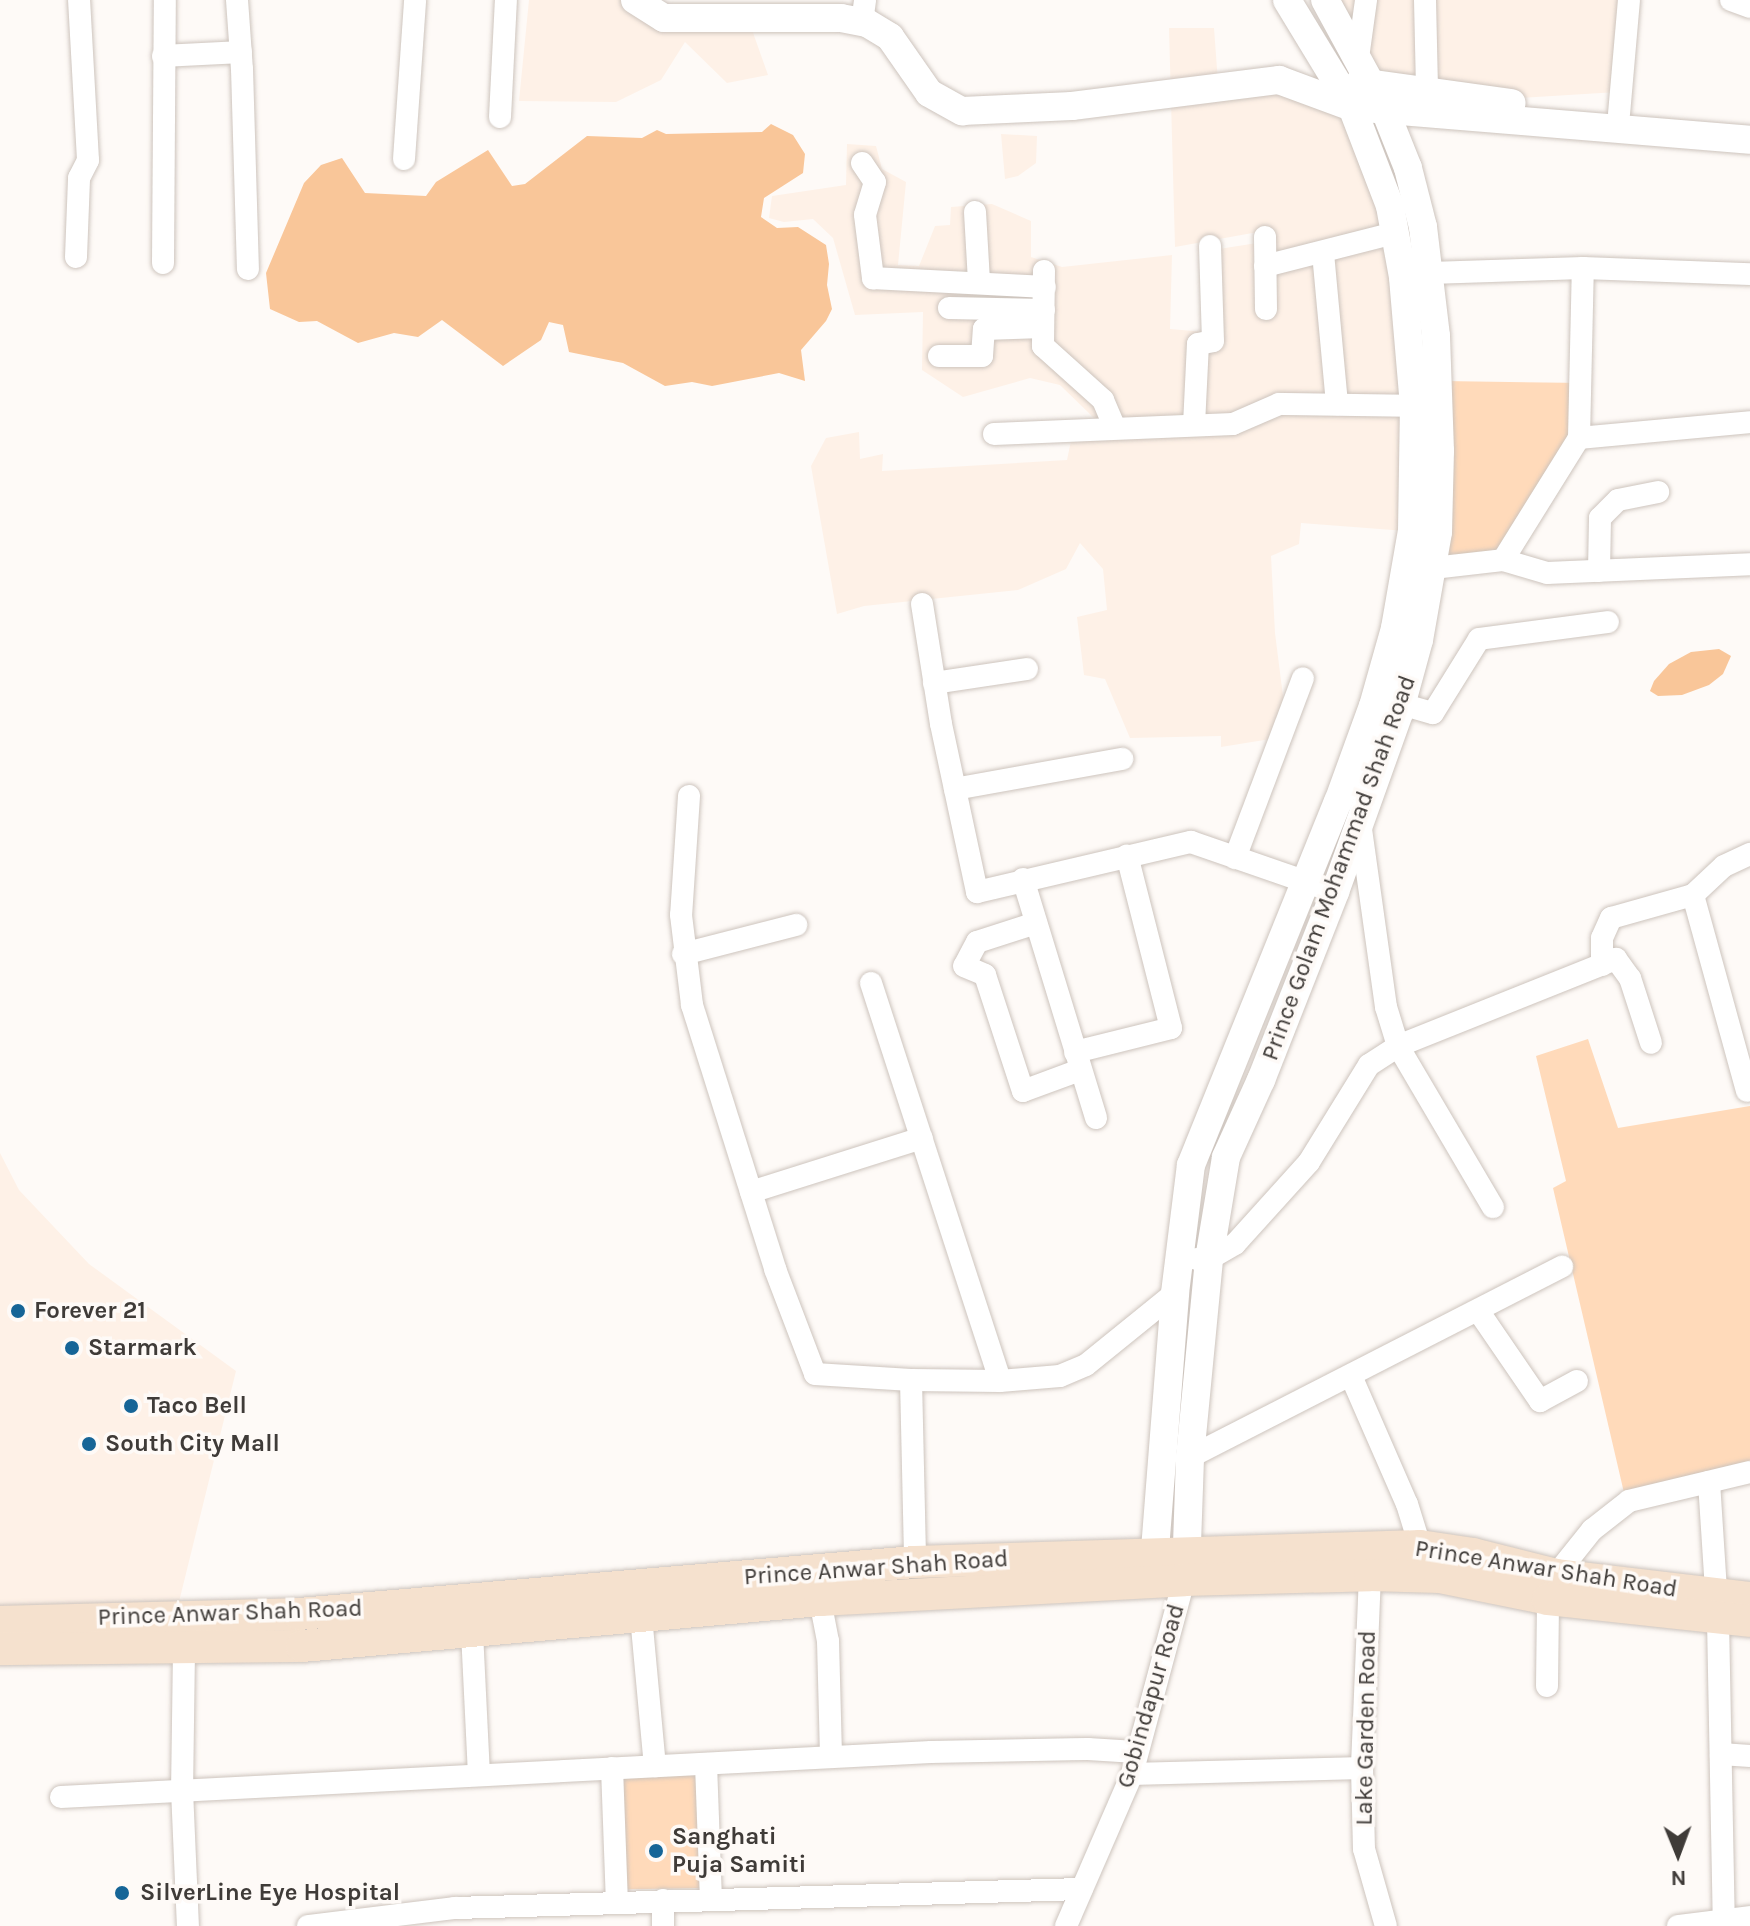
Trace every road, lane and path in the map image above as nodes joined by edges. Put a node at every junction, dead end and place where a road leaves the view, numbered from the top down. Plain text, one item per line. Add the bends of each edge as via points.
1 (79, 0) edge
2 (165, 0) edge
3 (237, 0) edge
4 (415, 0) edge
5 (506, 0) edge
6 (635, 0) edge
7 (1287, 0) edge
8 (1325, 0) edge
9 (1366, 0) edge
10 (1425, 0) edge
11 (1629, 0) edge
12 (1731, 0) edge
13 (1750, 7) edge
14 (700, 10) edge
15 (864, 11) edge
16 (241, 52) junction
17 (163, 56) junction
18 (1358, 58) junction
19 (1335, 79) junction
20 (1279, 80) junction
21 (1427, 90) junction
22 (1379, 96) junction
23 (1352, 107) junction
24 (1619, 114) junction
25 (500, 117) dead end
26 (1750, 123) edge
27 (1750, 140) edge
28 (404, 159) dead end
29 (862, 163) dead end
30 (975, 212) dead end
31 (1394, 233) junction
32 (1265, 237) dead end
33 (1210, 246) dead end
34 (1323, 253) junction
35 (76, 257) dead end
36 (163, 263) dead end
37 (1265, 266) junction
38 (1583, 268) junction
39 (248, 269) dead end
40 (1430, 273) junction
41 (1750, 274) edge
42 (979, 282) junction
43 (949, 308) dead end
44 (1266, 309) dead end
45 (1044, 318) junction
46 (939, 356) dead end
47 (1337, 404) junction
48 (1414, 406) junction
49 (1750, 422) edge
50 (1194, 425) junction
51 (1115, 428) junction
52 (994, 434) dead end
53 (1579, 438) junction
54 (1658, 492) dead end
55 (1503, 560) junction
56 (1750, 564) edge
57 (1433, 568) junction
58 (1599, 571) junction
59 (922, 604) dead end
60 (1608, 622) dead end
61 (1027, 669) dead end
62 (1303, 678) dead end
63 (934, 683) junction
64 (1401, 704) junction
65 (1122, 759) dead end
66 (955, 789) junction
67 (689, 796) dead end
68 (1360, 821) junction
69 (1750, 854) edge
70 (1127, 856) junction
71 (1235, 858) junction
72 (1023, 879) junction
73 (1305, 881) junction
74 (1335, 892) junction
75 (1693, 895) junction
76 (1036, 923) junction
77 (796, 925) dead end
78 (683, 954) junction
79 (1602, 965) junction
80 (871, 983) dead end
81 (1741, 1036) edge
82 (1651, 1043) dead end
83 (1398, 1046) junction
84 (1078, 1061) junction
85 (1747, 1091) dead end
86 (1096, 1118) dead end
87 (922, 1138) junction
88 (751, 1192) junction
89 (1493, 1207) dead end
90 (1180, 1259) junction
91 (1209, 1259) junction
92 (1562, 1267) dead end
93 (1175, 1293) junction
94 (1479, 1312) junction
95 (1351, 1376) junction
96 (911, 1380) junction
97 (1000, 1381) junction
98 (1577, 1381) dead end
99 (1190, 1457) junction
100 (1750, 1472) edge
101 (1709, 1482) junction
102 (1420, 1546) junction
103 (915, 1562) junction
104 (1187, 1566) junction
105 (1154, 1568) junction
106 (1370, 1575) junction
107 (1552, 1587) junction
108 (710, 1594) junction
109 (1750, 1598) edge
110 (820, 1600) junction
111 (1728, 1612) edge
112 (641, 1616) junction
113 (0, 1622) edge
114 (472, 1632) junction
115 (0, 1649) edge
116 (184, 1650) junction
117 (1547, 1686) dead end
118 (1721, 1754) junction
119 (1750, 1756) edge
120 (831, 1757) junction
121 (1134, 1763) junction
122 (706, 1764) junction
123 (655, 1766) junction
124 (612, 1768) junction
125 (1362, 1768) junction
126 (479, 1775) junction
127 (182, 1790) junction
128 (61, 1797) dead end
129 (1082, 1889) junction
130 (711, 1899) junction
131 (663, 1900) junction
132 (617, 1902) junction
133 (1750, 1917) edge
134 (1724, 1923) junction
135 (188, 1926) edge
136 (308, 1926) edge
137 (663, 1926) edge
138 (1066, 1926) edge
139 (1386, 1926) edge
140 (1678, 1926) edge

1 - 35 street via 88,160 79,178
2 - 17 street
3 - 16 street
4 - 28 street
5 - 25 street
6 - 14 street via 664,18
7 - 19 street
8 - 18 street, Prince Golam Mohammad Shah Road
9 - 18 street
10 - 21 street
11 - 24 street
12 - 13 street
14 - 15 street via 741,17 841,18
15 - 20 street via 890,37 929,93 962,111 1072,106
16 - 17 street
16 - 39 street
17 - 36 street
18 - 22 street, Prince Golam Mohammad Shah Road
19 - 20 street
19 - 22 street
19 - 23 street
20 - 23 street
21 - 22 street
21 - 24 street
22 - 23 street
22 - 27 street
22 - 40 street, Prince Golam Mohammad Shah Road via 1408,168
23 - 31 street via 1382,178
24 - 26 street
29 - 42 street via 875,182 865,215 873,278
30 - 42 street
31 - 34 street
31 - 48 street
32 - 37 street
33 - 50 street via 1213,341 1198,344
34 - 37 street
34 - 47 street
37 - 44 street
38 - 40 street
38 - 41 street
38 - 53 street
40 - 57 street, Prince Golam Mohammad Shah Road via 1440,451
42 - 45 street via 1044,279
43 - 45 street
45 - 46 street via 984,329 982,356
45 - 51 street via 1043,346 1103,400
47 - 48 street
47 - 50 street via 1279,404 1233,424
48 - 73 street via 1412,531 1395,628 1373,706
49 - 53 street
50 - 51 street
51 - 52 street
53 - 55 street
54 - 58 street via 1618,500 1600,518
55 - 57 street
55 - 58 street via 1547,573
56 - 58 street
57 - 64 street, Prince Golam Mohammad Shah Road
59 - 63 street
60 - 64 street via 1479,639 1433,713
61 - 63 street
62 - 71 street
63 - 66 street
64 - 68 street, Prince Golam Mohammad Shah Road
65 - 66 street
66 - 72 street via 977,892
67 - 78 street via 682,863
68 - 74 street, Prince Golam Mohammad Shah Road
68 - 83 street via 1386,1007
69 - 75 street via 1724,866
70 - 71 street via 1191,842
70 - 72 street
70 - 84 street via 1171,1028
71 - 73 street
72 - 76 street
73 - 74 street
73 - 90 street via 1191,1165
74 - 91 street, Prince Golam Mohammad Shah Road via 1226,1157
75 - 79 street via 1611,918 1602,938
75 - 81 street
76 - 84 street
76 - 84 street via 977,942 964,966 985,975 1023,1091
77 - 78 street
78 - 88 street via 692,1005
79 - 82 street via 1616,959 1630,978
79 - 83 street
80 - 87 street
81 - 85 street
83 - 89 street
83 - 91 street via 1369,1065 1309,1162 1235,1244
84 - 86 street
87 - 88 street
87 - 97 street
88 - 96 street via 815,1374
90 - 91 street
90 - 93 street
91 - 99 street, Prince Golam Mohammad Shah Road
92 - 94 street
93 - 97 street via 1086,1365 1060,1376
93 - 105 street
94 - 95 street
94 - 98 street via 1540,1401
95 - 99 street
95 - 102 street
96 - 97 street
96 - 103 street
99 - 104 street, Prince Golam Mohammad Shah Road
100 - 101 street
101 - 107 street via 1629,1501 1592,1530
101 - 111 street
102 - 104 main road, Prince Anwar Shah Road
102 - 107 main road, Prince Anwar Shah Road via 1473,1554
103 - 105 main road, Prince Anwar Shah Road
103 - 108 main road, Prince Anwar Shah Road
104 - 105 main road, Prince Anwar Shah Road
104 - 106 main road, Prince Anwar Shah Road
104 - 121 street, Gobindapur Road
105 - 110 main road, Prince Anwar Shah Road
106 - 107 main road, Prince Anwar Shah Road
106 - 125 street, Lake Garden Road
107 - 111 main road, Prince Anwar Shah Road
107 - 117 street
108 - 110 main road, Prince Anwar Shah Road
108 - 112 main road, Prince Anwar Shah Road
108 - 113 main road, Prince Anwar Shah Road
109 - 111 main road, Prince Anwar Shah Road
110 - 120 street via 828,1641
111 - 118 street
112 - 114 main road, Prince Anwar Shah Road
112 - 123 street
114 - 116 main road, Prince Anwar Shah Road
114 - 126 street
115 - 116 main road, Prince Anwar Shah Road
116 - 127 street
118 - 119 street
118 - 134 street
120 - 121 street via 1088,1749
120 - 122 street
121 - 125 street
121 - 129 street, Gobindapur Road
122 - 123 street
122 - 130 street
123 - 124 street
124 - 126 street
124 - 132 street
125 - 139 street, Lake Garden Road via 1364,1849
126 - 127 street
127 - 128 street
127 - 135 street
129 - 130 street
129 - 138 street, Gobindapur Road
130 - 131 street
131 - 132 street
131 - 137 street
132 - 136 street via 455,1908
133 - 134 street
134 - 140 street

